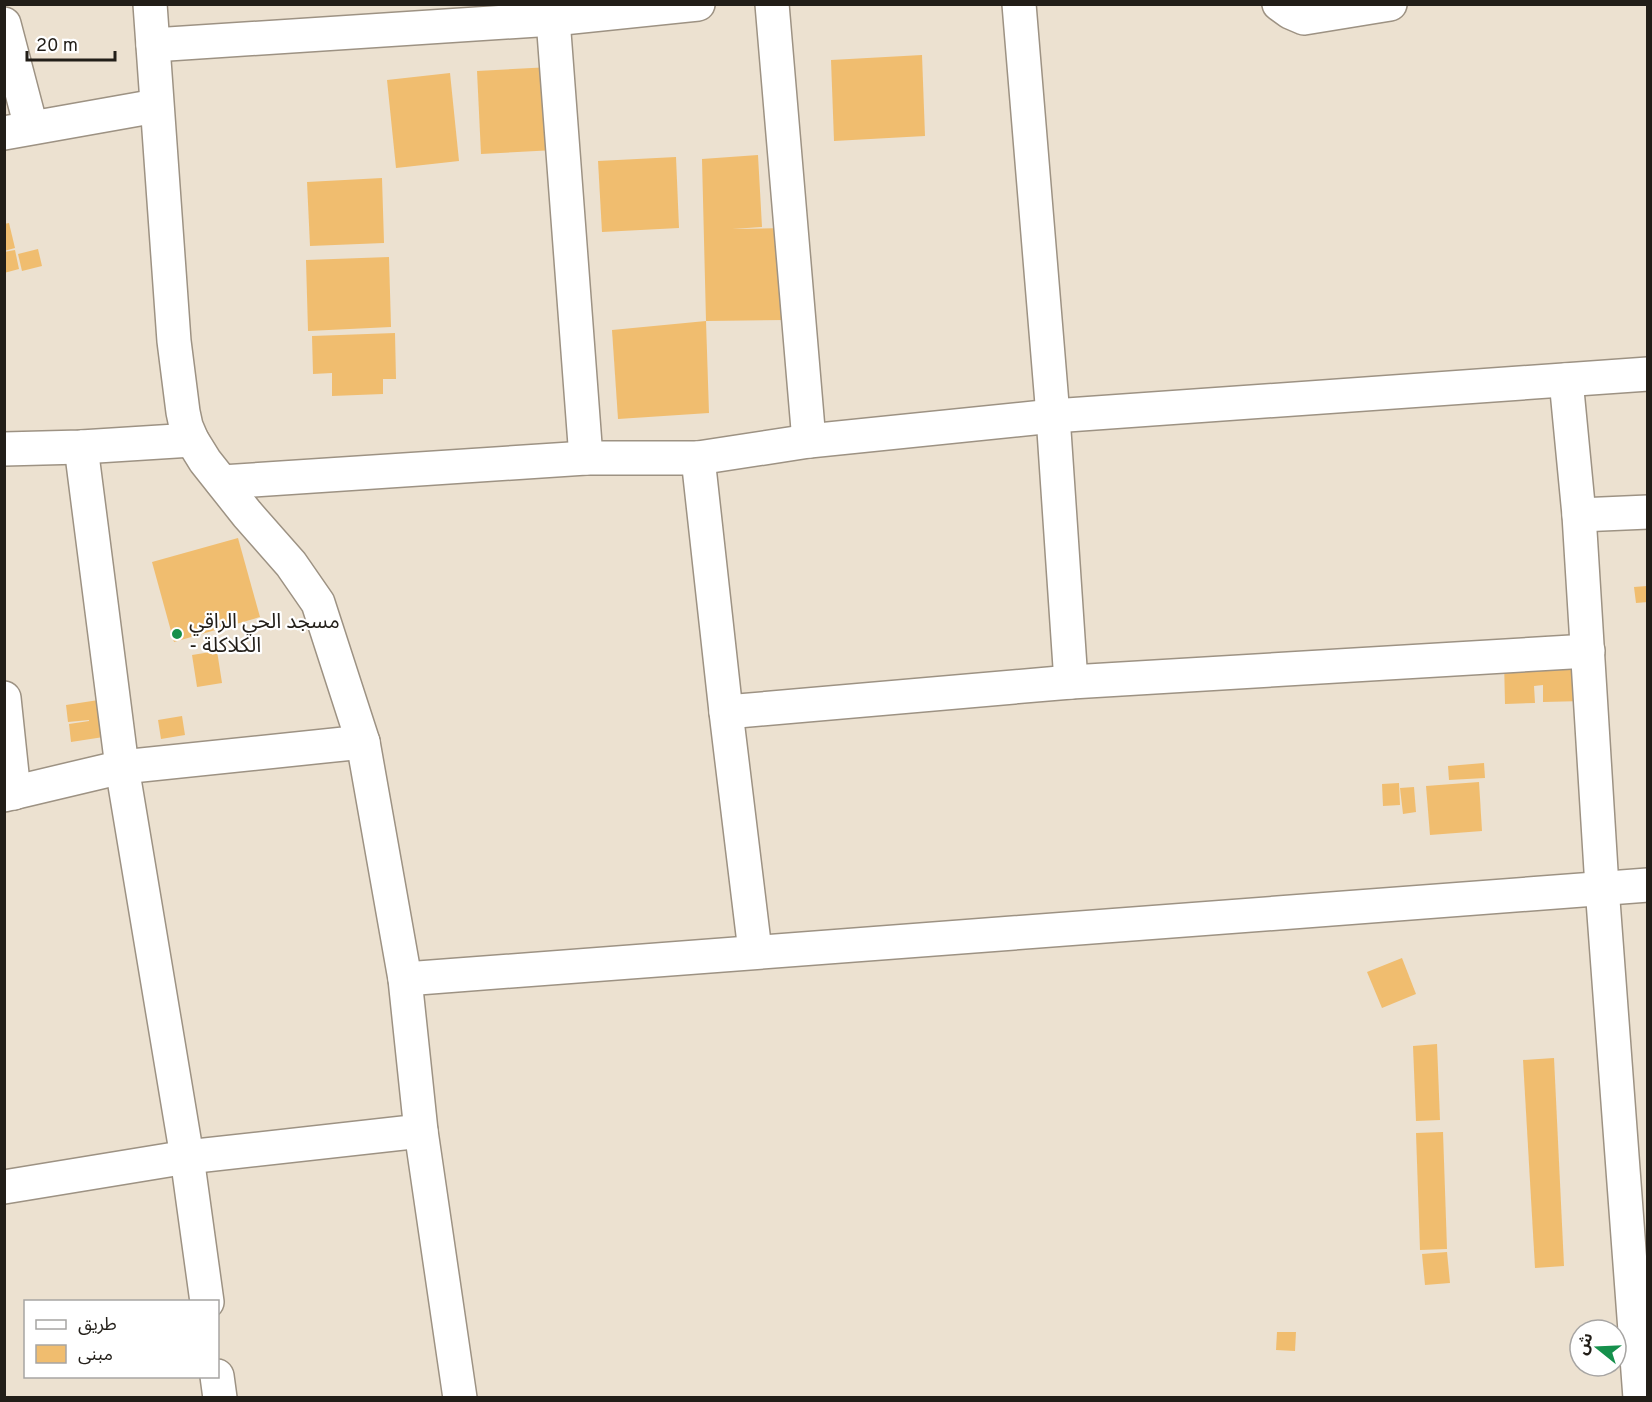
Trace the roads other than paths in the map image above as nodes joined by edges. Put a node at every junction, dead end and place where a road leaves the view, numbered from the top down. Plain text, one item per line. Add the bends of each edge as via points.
1 (150, 4) edge
2 (698, 4) edge
3 (772, 4) edge
4 (1019, 4) edge
5 (1279, 4) edge
6 (1390, 4) edge
7 (553, 19) junction
8 (4, 24) edge
9 (153, 45) junction
10 (156, 106) junction
11 (18, 130) edge
12 (1647, 374) edge
13 (1566, 380) junction
14 (1053, 416) junction
15 (192, 440) junction
16 (809, 441) junction
17 (81, 447) junction
18 (4, 449) edge
19 (586, 458) junction
20 (698, 458) junction
21 (222, 482) junction
22 (1647, 512) edge
23 (1579, 515) junction
24 (1588, 651) junction
25 (1071, 682) junction
26 (4, 698) edge
27 (726, 712) junction
28 (363, 742) junction
29 (122, 767) junction
30 (9, 794) edge
31 (1647, 885) edge
32 (1602, 887) junction
33 (755, 951) junction
34 (405, 978) junction
35 (421, 1131) junction
36 (188, 1157) junction
37 (4, 1186) edge
38 (207, 1300) edge
39 (217, 1378) edge
40 (220, 1398) edge
41 (460, 1398) edge
42 (1640, 1398) edge

1 - 9 street
2 - 7 street
3 - 16 street
4 - 14 street
5 - 6 street via 1304,18
7 - 9 street
7 - 19 street
8 - 11 street
9 - 10 street
10 - 11 street
10 - 15 street via 174,341 183,412
12 - 13 street
13 - 14 street
13 - 23 street
14 - 16 street
14 - 25 street
15 - 17 street
15 - 21 street
16 - 20 street
17 - 18 street
17 - 29 street
19 - 20 street
19 - 21 street
20 - 27 street
21 - 28 street via 291,564 318,603
22 - 23 street
23 - 24 street
24 - 25 street
24 - 32 street
25 - 27 street
26 - 30 street
27 - 33 street
28 - 29 street
28 - 34 street
29 - 30 street
29 - 36 street
31 - 32 street
32 - 33 street
32 - 42 street
33 - 34 street
34 - 35 street
35 - 36 street
35 - 41 street
36 - 37 street
36 - 38 street
39 - 40 street

